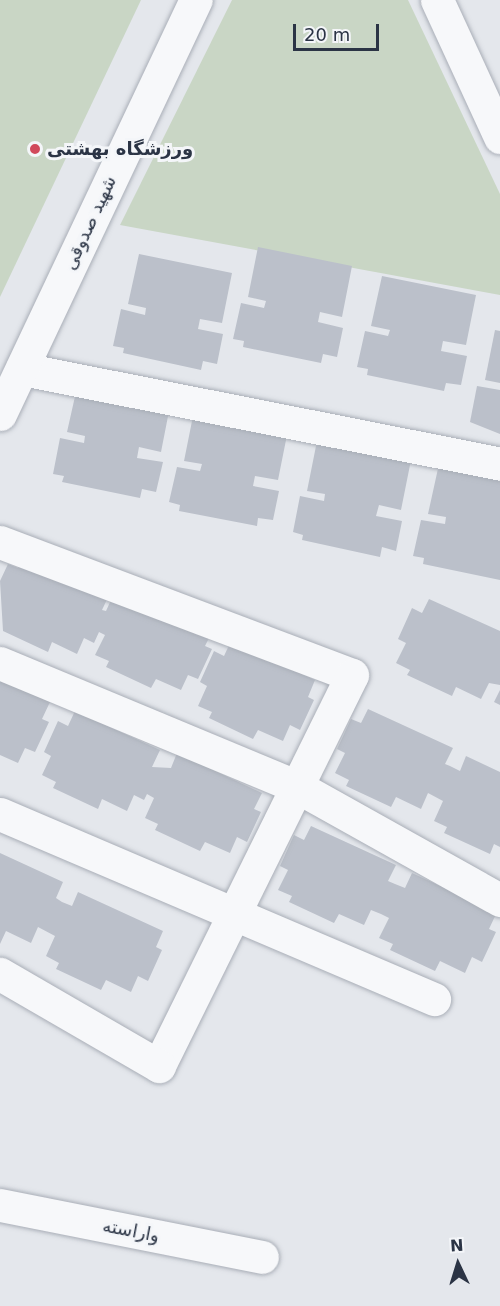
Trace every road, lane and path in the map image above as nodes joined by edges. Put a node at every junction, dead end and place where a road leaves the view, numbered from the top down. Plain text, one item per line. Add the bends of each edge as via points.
1 (196, 0) edge
2 (437, 0) edge
3 (500, 137) edge
4 (22, 369) junction
5 (0, 414) edge
6 (500, 464) edge
7 (0, 542) edge
8 (0, 663) edge
9 (296, 786) junction
10 (0, 814) edge
11 (500, 900) edge
12 (233, 915) junction
13 (0, 974) edge
14 (434, 999) dead end
15 (0, 1205) edge
16 (262, 1257) dead end

1 - 4 street, شهید صدوقی
2 - 3 street
4 - 5 street, شهید صدوقی
4 - 6 street
7 - 9 street via 352,675
8 - 9 street
9 - 11 street
9 - 12 street
10 - 12 street
12 - 13 street via 159,1066
12 - 14 street
15 - 16 street, واراسته

